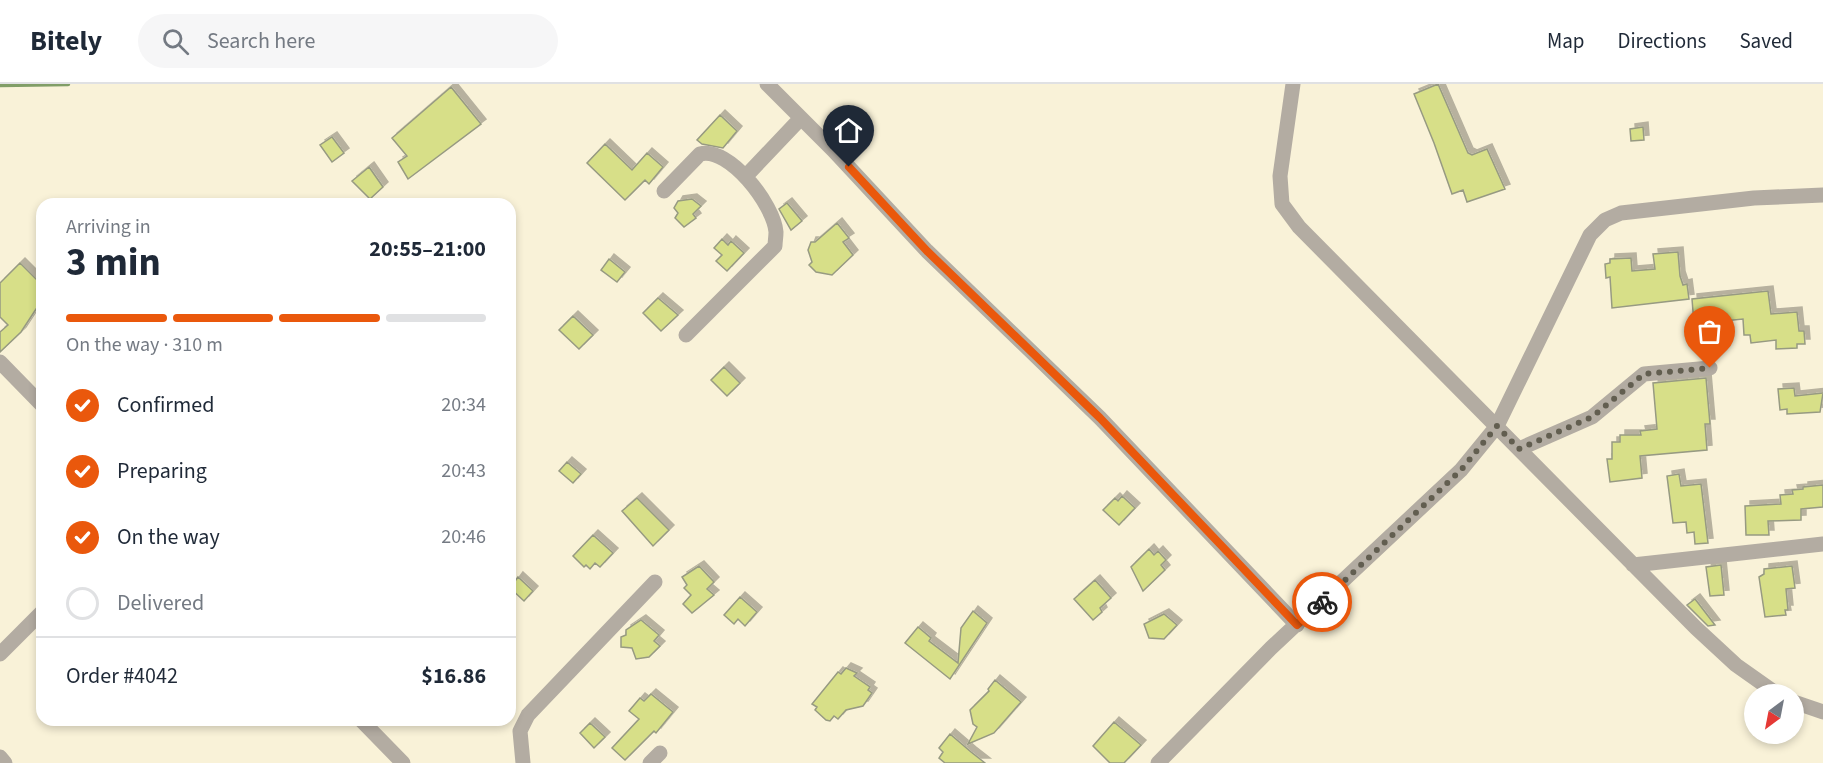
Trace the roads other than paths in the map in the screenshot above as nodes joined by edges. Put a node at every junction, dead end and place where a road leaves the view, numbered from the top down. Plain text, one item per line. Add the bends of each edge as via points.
1 (767, 84) edge
2 (1293, 84) edge
3 (801, 118) junction
4 (746, 176) junction
5 (664, 191) dead end
6 (1823, 195) edge
7 (686, 335) dead end
8 (0, 362) edge
9 (1710, 368) dead end
10 (36, 399) edge
11 (1497, 426) junction
12 (1519, 449) junction
13 (1823, 544) edge
14 (1633, 565) junction
15 (655, 582) dead end
16 (36, 618) edge
17 (1297, 625) junction
18 (0, 654) edge
19 (1760, 684) edge
20 (1804, 705) edge
21 (1823, 712) edge
22 (367, 726) edge
23 (0, 757) edge
24 (6, 763) edge
25 (403, 763) edge
26 (523, 763) edge
27 (1158, 763) edge

1 - 3 street
2 - 11 street via 1280,176 1282,204 1299,227
3 - 4 street
3 - 17 street via 927,251 1100,418
4 - 5 street via 716,154 706,152
4 - 7 street via 766,206 776,231 775,246
6 - 11 street via 1650,209 1621,213 1605,220 1590,235
8 - 10 street
9 - 12 street via 1644,374 1592,417
11 - 12 street
11 - 17 street via 1438,494
12 - 14 street
13 - 14 street
14 - 19 street
15 - 26 street via 528,715 520,731
16 - 18 street
17 - 27 street
20 - 21 street
22 - 25 street
23 - 24 street

